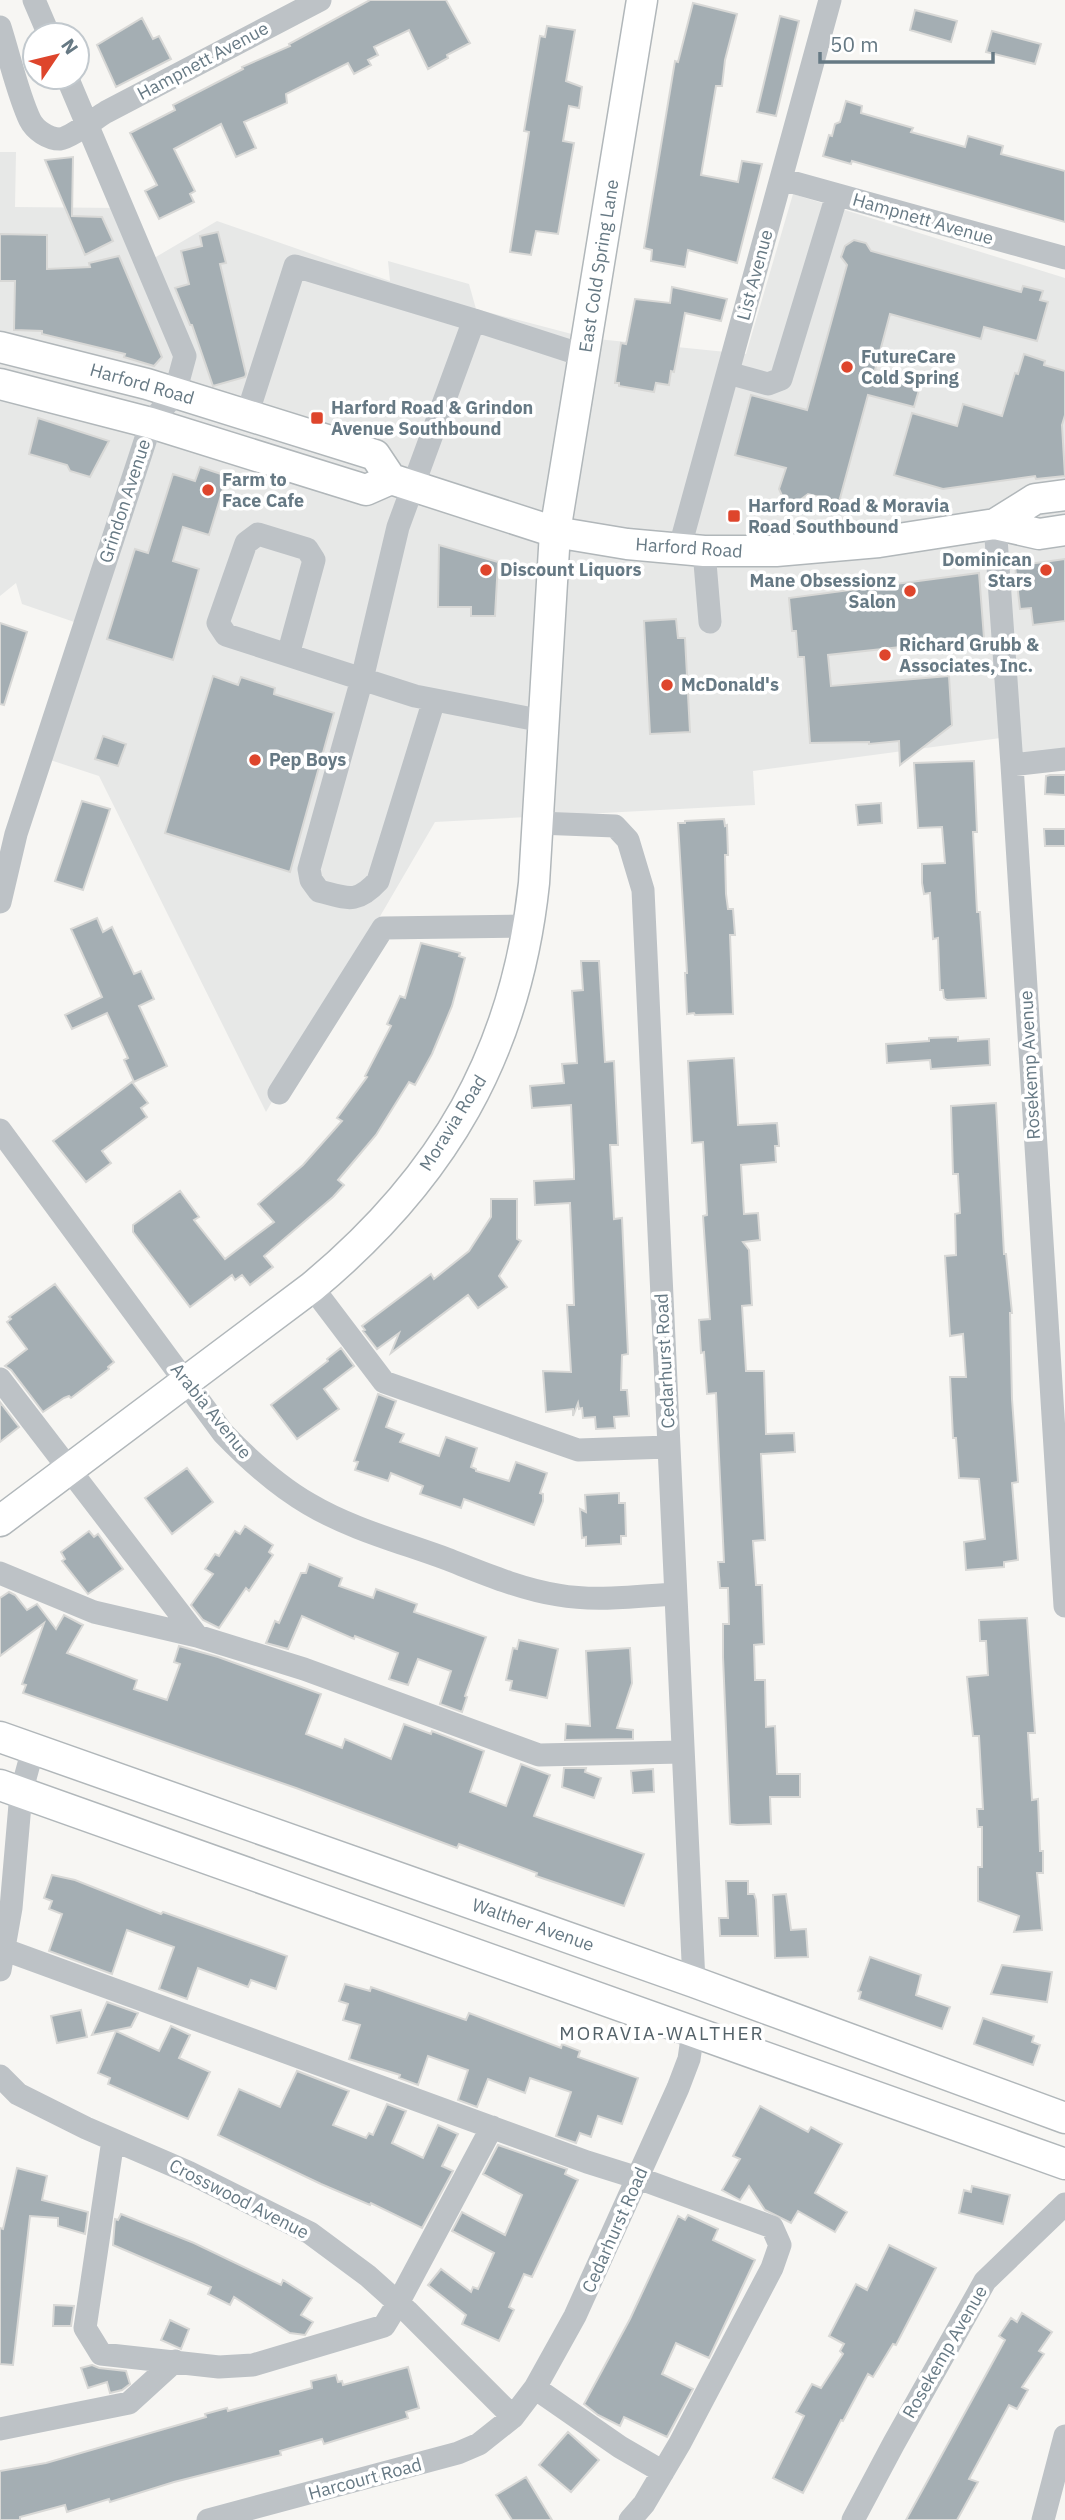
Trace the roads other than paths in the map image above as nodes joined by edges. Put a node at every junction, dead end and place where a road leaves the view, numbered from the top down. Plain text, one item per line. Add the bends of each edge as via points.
1 (34, 0) edge
2 (320, 0) edge
3 (642, 0) edge
4 (831, 0) edge
5 (43, 21) edge
6 (0, 27) edge
7 (73, 91) edge
8 (86, 123) junction
9 (781, 179) junction
10 (837, 195) junction
11 (1065, 258) edge
12 (474, 320) junction
13 (0, 347) edge
14 (585, 356) junction
15 (727, 373) junction
16 (0, 384) edge
17 (175, 393) junction
18 (247, 415) junction
19 (150, 423) junction
20 (402, 483) junction
21 (1065, 495) edge
22 (995, 524) junction
23 (1065, 530) edge
24 (555, 533) junction
25 (692, 550) junction
26 (710, 622) dead end
27 (288, 655) junction
28 (362, 679) junction
29 (434, 700) junction
30 (543, 721) junction
31 (1065, 759) edge
32 (1012, 765) junction
33 (538, 823) junction
34 (0, 902) edge
35 (530, 926) junction
36 (279, 1093) dead end
37 (0, 1130) edge
38 (312, 1287) junction
39 (0, 1378) edge
40 (186, 1381) junction
41 (669, 1447) junction
42 (69, 1469) junction
43 (0, 1521) edge
44 (0, 1573) edge
45 (675, 1594) junction
46 (1065, 1606) edge
47 (197, 1636) junction
48 (0, 1737) edge
49 (33, 1749) junction
50 (683, 1752) junction
51 (10, 1789) edge
52 (1, 1956) edge
53 (694, 1982) junction
54 (693, 2032) junction
55 (0, 2076) edge
56 (1065, 2118) edge
57 (492, 2127) junction
58 (113, 2140) junction
59 (1065, 2164) edge
60 (638, 2178) junction
61 (1065, 2204) edge
62 (398, 2303) junction
63 (175, 2361) junction
64 (535, 2388) junction
65 (513, 2417) junction
66 (0, 2429) edge
67 (1065, 2436) edge
68 (663, 2472) junction
69 (208, 2520) edge
70 (630, 2520) edge
71 (853, 2520) edge
72 (1042, 2520) edge

1 - 5 street
2 - 8 street, Hampnett Avenue
3 - 14 main road, East Cold Spring Lane
4 - 9 street, List Avenue
6 - 8 street, Hampnett Avenue via 30,122 47,137 60,139
7 - 8 street, Grindon Avenue
8 - 17 street, Grindon Avenue via 185,356
9 - 10 street, Hampnett Avenue
9 - 15 street, List Avenue
10 - 11 street, Hampnett Avenue
10 - 15 street via 781,379 768,384
12 - 14 street
12 - 18 street via 295,266
12 - 20 street
13 - 17 main road, Harford Road
14 - 24 main road, East Cold Spring Lane
15 - 25 street, List Avenue
16 - 19 main road, Harford Road
17 - 18 main road, Harford Road
17 - 19 street, Grindon Avenue
18 - 20 main road, Harford Road via 375,455
19 - 20 main road, Harford Road via 366,490
19 - 34 street, Grindon Avenue via 16,834
20 - 24 main road, Harford Road
20 - 28 street via 398,527
21 - 22 main road, Harford Road via 1035,499
22 - 23 main road, Harford Road via 1039,534
22 - 25 main road, Harford Road via 811,550
22 - 32 street, Rosekemp Avenue
24 - 25 main road, Harford Road
24 - 30 main road, Moravia Road
25 - 26 street
27 - 27 street via 226,635 218,623 246,542 258,534 307,549 314,560
27 - 28 street
28 - 29 street
28 - 29 street via 309,869 319,891 352,899 377,881
29 - 30 street
30 - 33 main road, Moravia Road
31 - 32 street
32 - 46 street, Rosekemp Avenue
33 - 35 main road, Moravia Road
33 - 41 street, Cedarhurst Road via 615,826 628,840 643,890
35 - 36 street via 383,928
35 - 38 main road, Moravia Road via 505,1020 469,1103 441,1149 381,1224
37 - 40 street, Arabia Avenue
38 - 40 main road, Moravia Road
38 - 41 street via 384,1382 578,1450
39 - 42 street
40 - 42 main road, Moravia Road
40 - 45 street, Arabia Avenue via 223,1433 251,1462 310,1505 344,1521 522,1587 596,1599
41 - 45 street, Cedarhurst Road
42 - 43 main road, Moravia Road
42 - 47 street
44 - 47 street via 94,1612
45 - 50 street, Cedarhurst Road
47 - 50 street via 304,1669 539,1755
48 - 49 main road, Walther Avenue
49 - 51 street
49 - 53 main road, Walther Avenue
50 - 53 street, Cedarhurst Road
51 - 52 street via 11,1908
51 - 54 main road
52 - 57 street
53 - 54 main road
53 - 56 main road, Walther Avenue
54 - 59 main road
54 - 60 street, Cedarhurst Road via 682,2078
55 - 58 street, Crosswood Avenue via 18,2094
57 - 60 street
57 - 62 street
58 - 62 street, Crosswood Avenue via 310,2233
58 - 63 street via 85,2328 102,2354
60 - 64 street, Cedarhurst Road via 575,2316
60 - 68 street via 772,2227 780,2245
61 - 71 street, Rosekemp Avenue via 985,2281
62 - 63 street via 384,2326 253,2365 219,2367
62 - 65 street, Crosswood Avenue
63 - 66 street via 129,2403
64 - 65 street, Cedarhurst Road
64 - 68 street
65 - 69 street, Harcourt Road via 479,2444 458,2453
67 - 72 street
68 - 70 street

